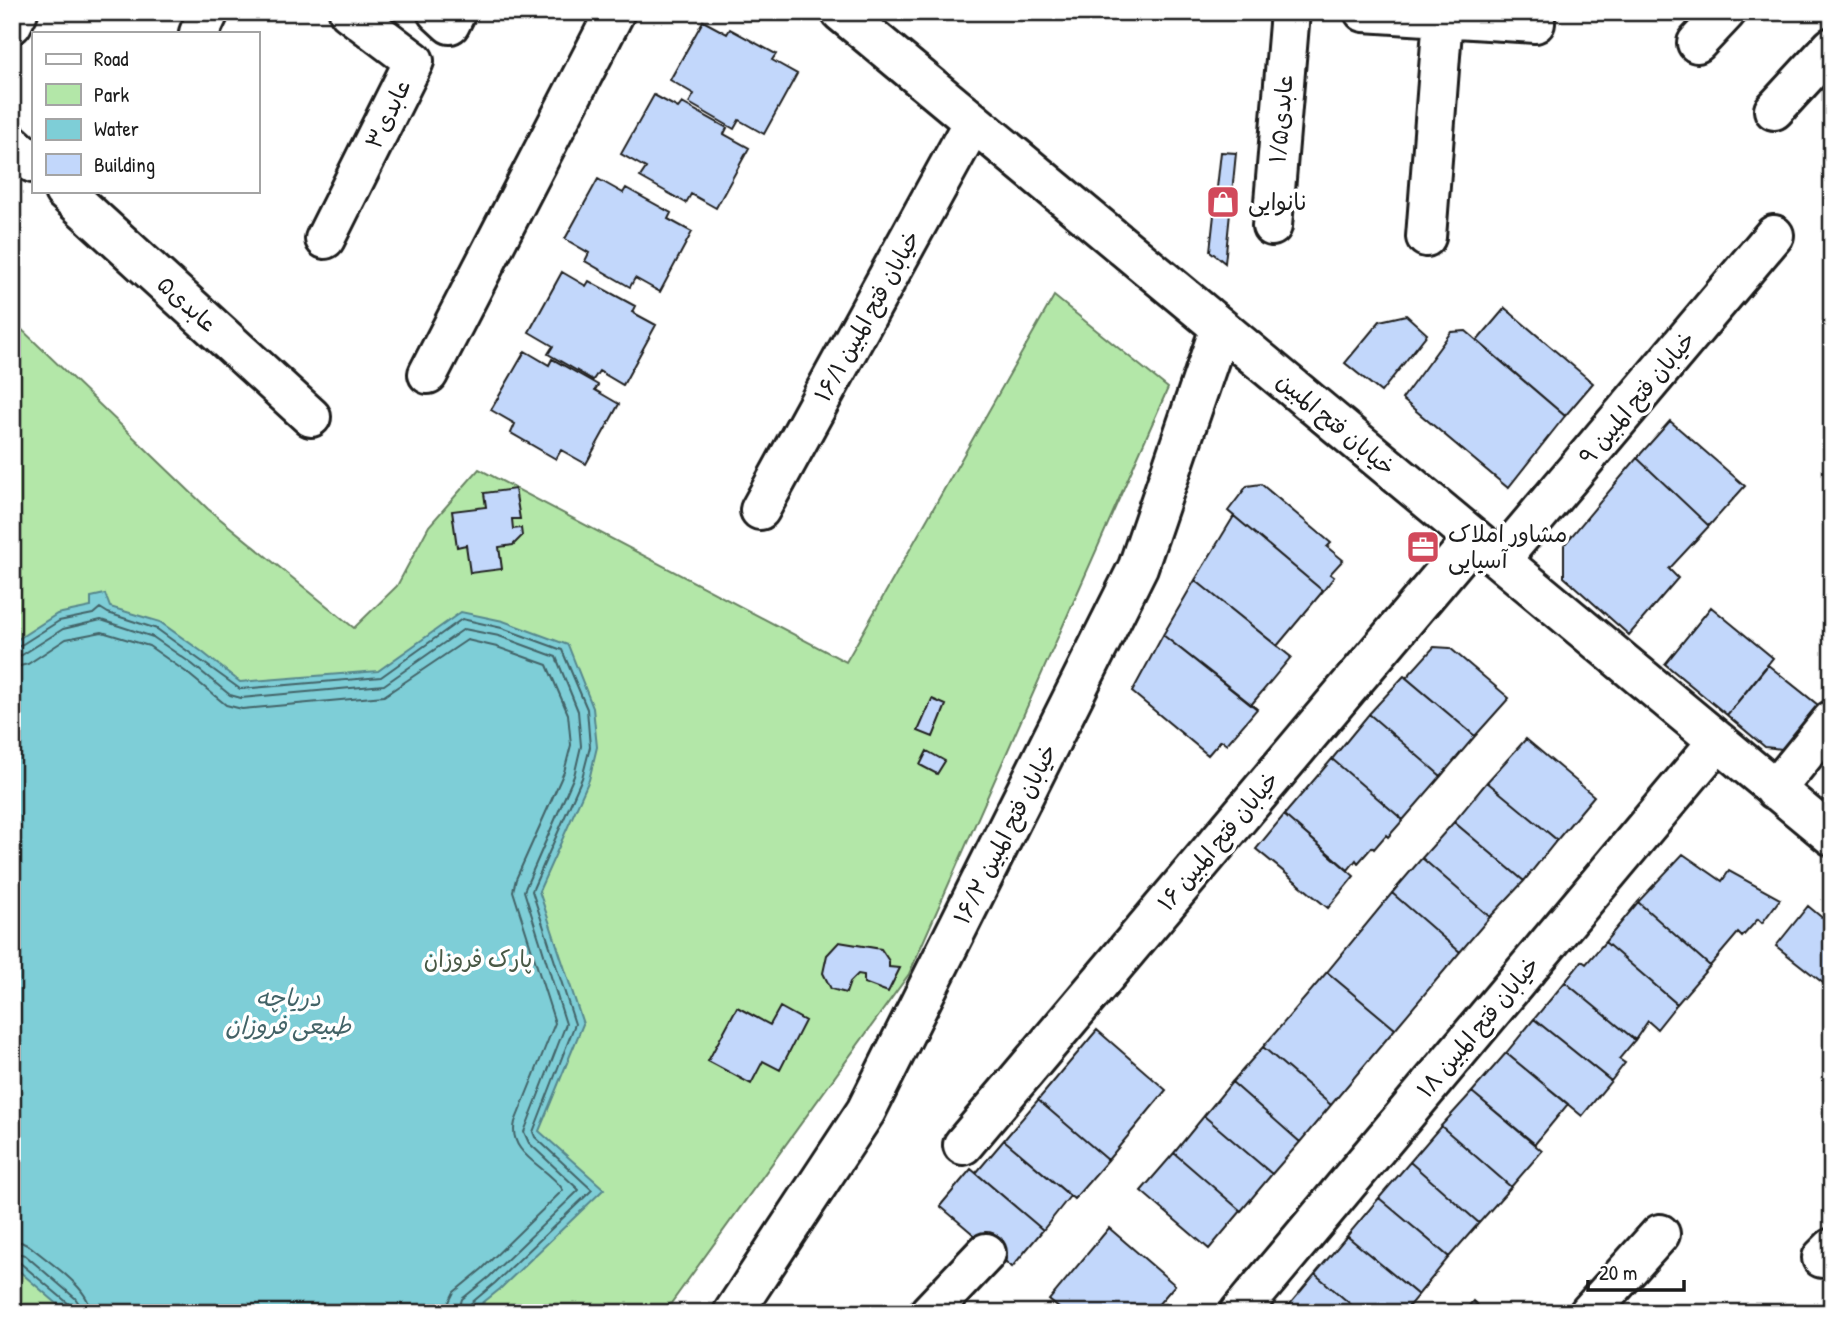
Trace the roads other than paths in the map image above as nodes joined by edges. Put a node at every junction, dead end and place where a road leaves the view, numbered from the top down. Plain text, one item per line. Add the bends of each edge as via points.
1 (18, 12) edge
2 (209, 12) edge
3 (349, 12) edge
4 (437, 12) edge
5 (456, 12) edge
6 (615, 12) edge
7 (841, 12) edge
8 (1290, 12) edge
9 (1364, 12) edge
10 (1535, 12) edge
11 (1726, 12) edge
12 (1443, 17) junction
13 (12, 24) edge
14 (199, 32) edge
15 (1697, 43) dead end
16 (1832, 47) edge
17 (1774, 110) dead end
18 (973, 122) junction
19 (12, 144) edge
20 (32, 162) edge
21 (65, 192) edge
22 (1272, 226) dead end
23 (1774, 235) dead end
24 (1426, 237) dead end
25 (325, 239) dead end
26 (1220, 328) junction
27 (428, 374) dead end
28 (311, 417) dead end
29 (760, 510) dead end
30 (1487, 549) junction
31 (1832, 720) edge
32 (1718, 741) junction
33 (1775, 790) junction
34 (1832, 836) edge
35 (963, 1145) dead end
36 (1660, 1234) dead end
37 (986, 1253) dead end
38 (733, 1313) edge
39 (929, 1313) edge
40 (1239, 1313) edge
41 (1589, 1313) edge

1 - 13 street
2 - 14 street
3 - 25 street, عابدی۳ via 414,61
4 - 5 street via 450,24
6 - 27 street
7 - 18 street, خیابان فتح المبین
8 - 22 street, عابدی۱/۵
9 - 12 street
10 - 12 street via 1535,23
11 - 15 street
12 - 24 street
16 - 17 street
18 - 26 street, خیابان فتح المبین
18 - 29 street, خیابان فتح المبین ۱۶/۱
19 - 20 street
21 - 28 street, عابدی۵
23 - 30 street, خیابان فتح المبین ۹
26 - 30 street, خیابان فتح المبین
26 - 38 street, خیابان فتح المبین ۱۶/۲ via 1138,566 866,1111
30 - 32 street, خیابان فتح المبین
30 - 35 street, خیابان فتح المبین ۱۶
31 - 33 street
32 - 33 street, خیابان فتح المبین
32 - 40 street, خیابان فتح المبین ۱۸
33 - 34 street, خیابان فتح المبین
36 - 41 street
37 - 39 street

